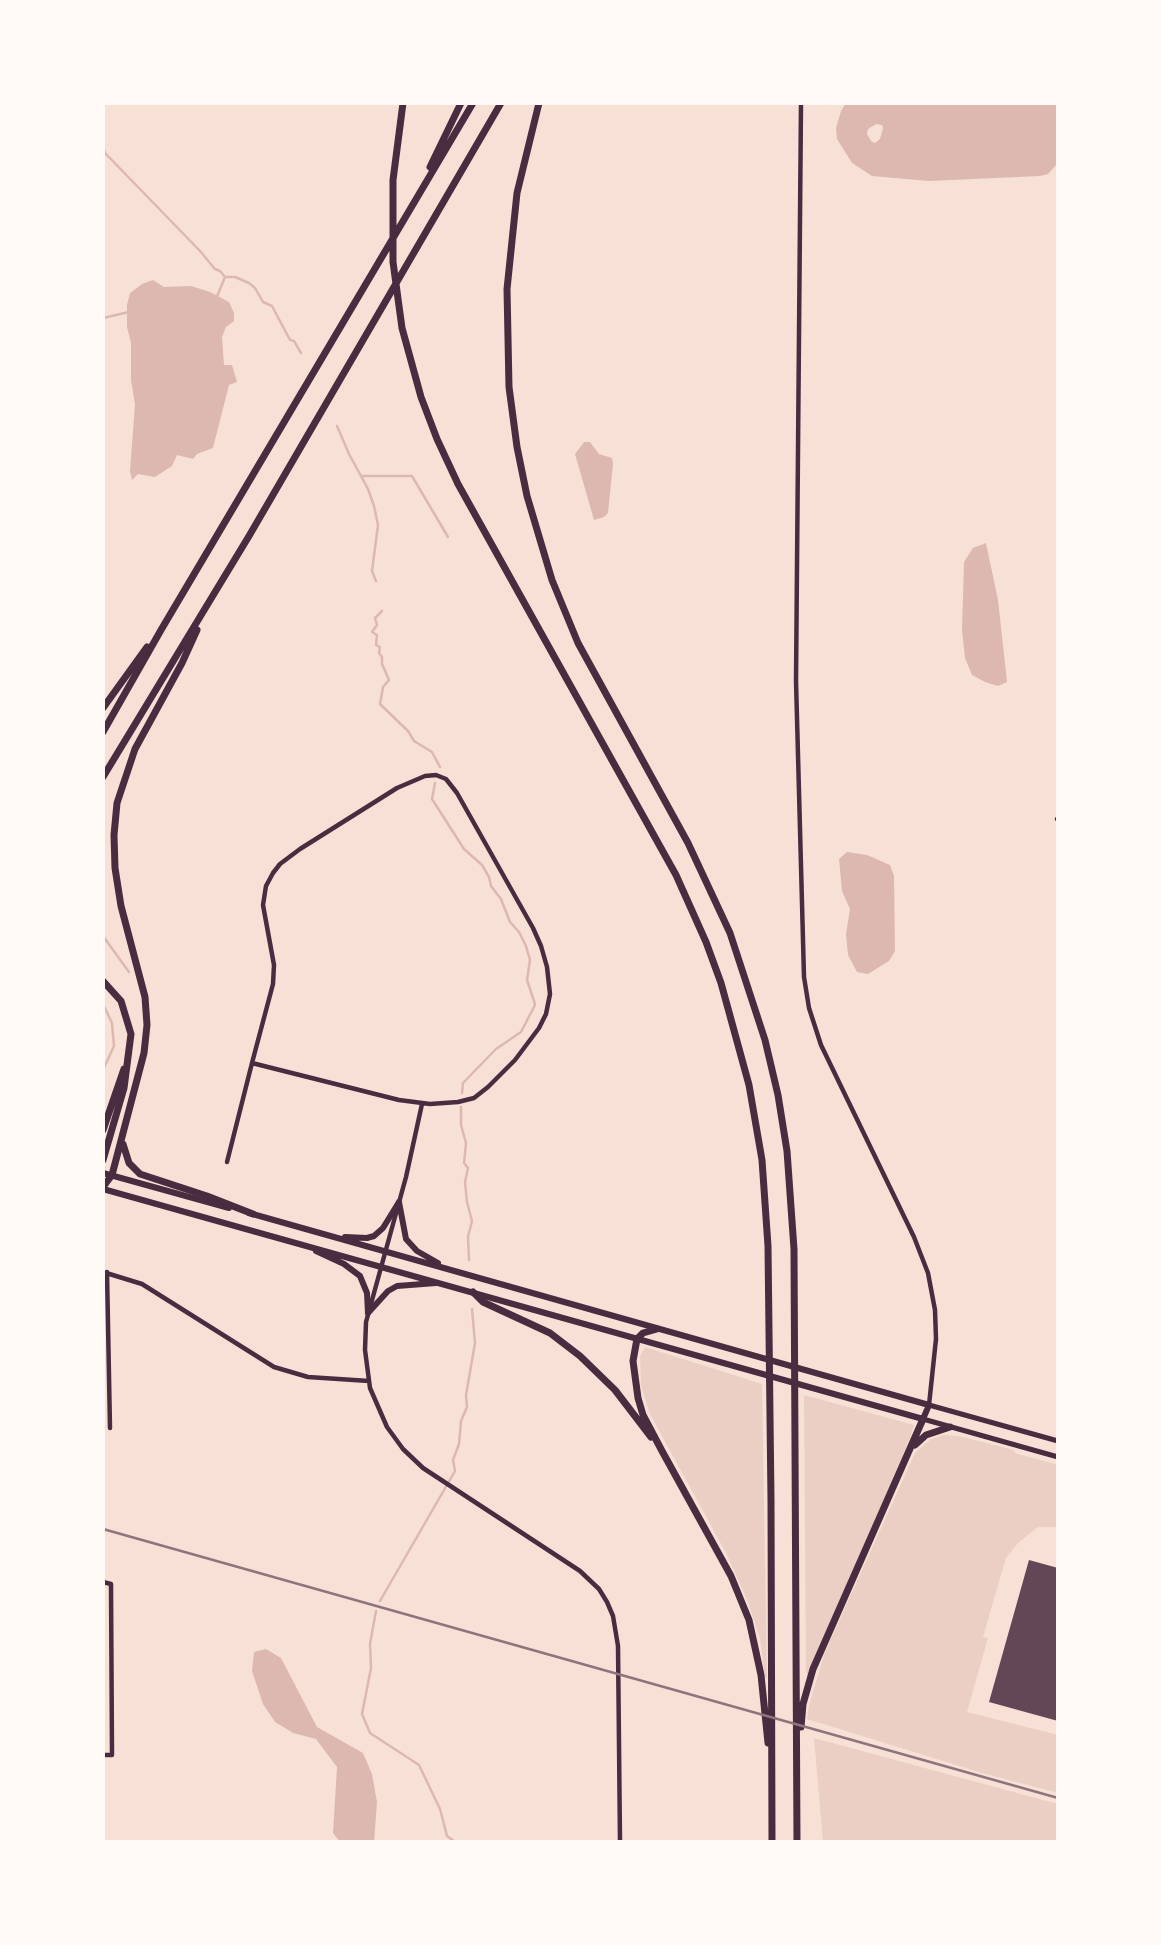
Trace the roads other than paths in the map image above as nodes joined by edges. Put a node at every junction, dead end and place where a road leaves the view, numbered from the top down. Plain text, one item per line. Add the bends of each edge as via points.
1 (403, 103) edge
2 (461, 103) edge
3 (473, 103) edge
4 (501, 103) edge
5 (539, 103) edge
6 (801, 103) edge
7 (416, 196) junction
8 (209, 603) junction
9 (161, 630) junction
10 (103, 708) edge
11 (103, 732) edge
12 (103, 777) edge
13 (103, 981) edge
14 (130, 1055) junction
15 (252, 1063) junction
16 (422, 1103) junction
17 (103, 1130) edge
18 (123, 1133) junction
19 (103, 1160) edge
20 (227, 1162) dead end
21 (103, 1173) edge
22 (113, 1175) junction
23 (103, 1188) edge
24 (399, 1202) junction
25 (253, 1214) junction
26 (330, 1236) junction
27 (308, 1246) junction
28 (386, 1252) junction
29 (382, 1267) junction
30 (447, 1268) junction
31 (105, 1272) edge
32 (439, 1283) junction
33 (473, 1292) junction
34 (368, 1313) junction
35 (657, 1329) junction
36 (638, 1339) junction
37 (369, 1381) junction
38 (929, 1405) junction
39 (923, 1419) junction
40 (950, 1427) junction
41 (110, 1428) dead end
42 (1058, 1441) edge
43 (662, 1451) junction
44 (910, 1451) junction
45 (1058, 1457) edge
46 (103, 1582) edge
47 (103, 1755) edge
48 (796, 1770) junction
49 (772, 1778) junction
50 (620, 1842) edge
51 (772, 1842) edge
52 (797, 1842) edge

1 - 49 highway via 393,180 393,251 406,347 424,404 450,466 685,894 721,983 742,1055 759,1139 768,1225
2 - 7 highway
3 - 7 highway
4 - 8 highway
5 - 48 highway via 517,193 507,299 510,398 527,496 552,580 578,643 691,849 730,933 763,1031 783,1122 794,1249
6 - 38 street via 796,681 804,977 826,1058 915,1237 928,1273 936,1339
7 - 9 highway
8 - 12 highway
8 - 18 highway via 135,749 117,803 115,868 147,1017 144,1053
9 - 10 highway
9 - 11 highway
13 - 14 highway via 125,1010
14 - 17 highway
14 - 19 highway
15 - 16 street
15 - 16 street via 274,978 263,911 265,889 275,870 397,788 425,776 440,776 454,787 533,928 550,990 539,1028 486,1090 467,1100
15 - 20 street
16 - 24 street
18 - 22 highway
18 - 25 highway via 125,1156 140,1174
21 - 22 main road
22 - 23 highway
22 - 25 main road
23 - 27 main road
24 - 26 main road via 373,1236
24 - 28 street
24 - 30 main road via 403,1234 409,1244
25 - 26 main road
26 - 28 main road
27 - 29 main road
27 - 34 main road via 360,1276
28 - 29 street
28 - 30 main road
29 - 32 main road
29 - 34 street
30 - 35 main road
31 - 37 street via 142,1284 274,1367 308,1377
31 - 41 street
32 - 33 main road
32 - 34 main road via 397,1286
33 - 36 main road
33 - 43 highway via 580,1356 615,1390
34 - 37 street via 365,1350
35 - 36 highway
35 - 38 main road
36 - 39 main road
36 - 43 highway via 633,1361 636,1389 643,1415
37 - 50 street via 387,1427 403,1449 435,1477 580,1571 607,1602 618,1646
38 - 39 main road
38 - 42 main road
39 - 40 main road
39 - 44 highway
40 - 44 highway via 926,1435
40 - 45 main road
43 - 49 highway via 731,1576 749,1620 761,1675
44 - 48 highway via 813,1669 803,1704
46 - 47 street via 111,1584 113,1755
48 - 52 highway
49 - 51 highway

